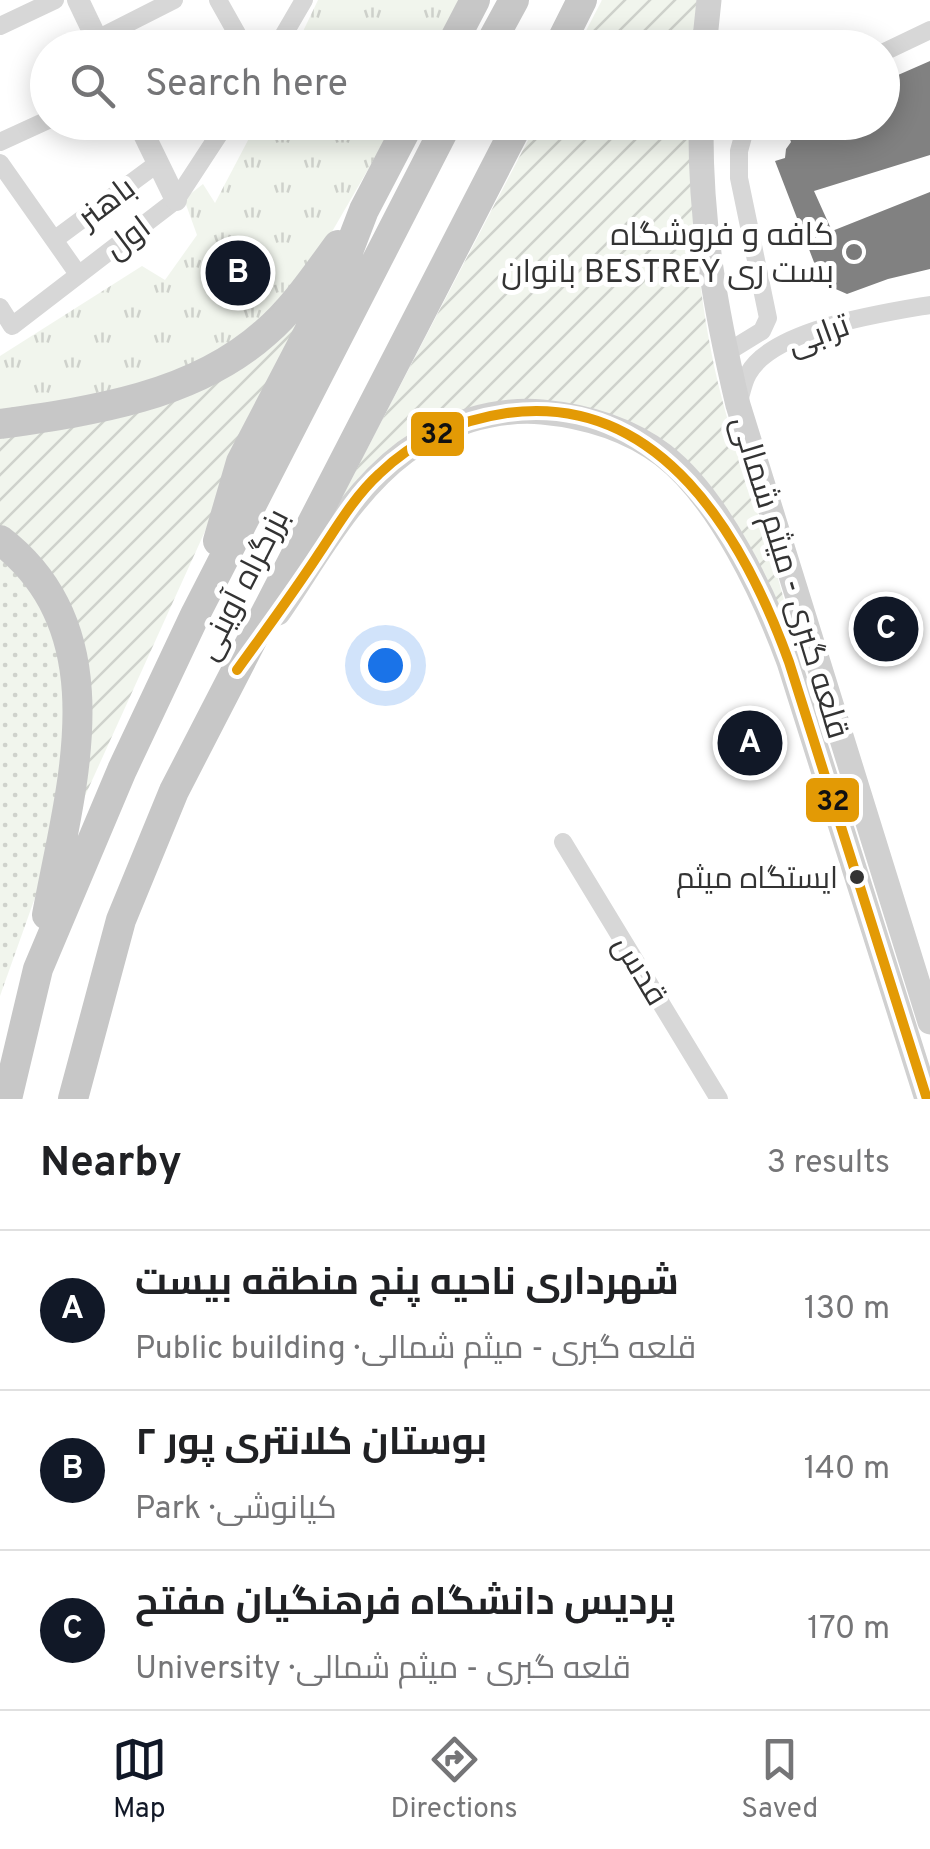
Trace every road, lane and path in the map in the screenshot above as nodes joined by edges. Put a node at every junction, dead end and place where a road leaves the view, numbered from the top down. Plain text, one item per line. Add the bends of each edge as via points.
1 (55, 0) edge
2 (78, 0) edge
3 (174, 0) edge
4 (218, 0) edge
5 (304, 0) edge
6 (475, 0) edge
7 (514, 0) edge
8 (582, 0) edge
9 (708, 0) edge
10 (0, 26) edge
11 (93, 30) edge
12 (122, 30) edge
13 (235, 30) edge
14 (286, 30) edge
15 (459, 30) edge
16 (498, 30) edge
17 (567, 30) edge
18 (706, 30) edge
19 (930, 30) edge
20 (900, 44) edge
21 (30, 128) edge
22 (147, 140) edge
23 (215, 140) edge
24 (401, 140) edge
25 (439, 140) edge
26 (510, 140) edge
27 (702, 140) edge
28 (742, 140) edge
29 (0, 142) edge
30 (0, 163) edge
31 (158, 164) junction
32 (176, 200) junction
33 (364, 210) junction
34 (54, 240) junction
35 (78, 274) junction
36 (930, 304) edge
37 (0, 307) edge
38 (726, 353) junction
39 (738, 405) junction
40 (0, 424) edge
41 (0, 540) edge
42 (196, 613) junction
43 (796, 642) junction
44 (238, 670) junction
45 (563, 842) dead end
46 (38, 969) junction
47 (930, 1022) edge
48 (73, 1098) edge
49 (8, 1099) edge
50 (719, 1099) edge
51 (926, 1099) edge

1 - 10 street
2 - 11 street
3 - 12 street
4 - 13 street
5 - 14 street
6 - 15 highway
7 - 16 highway
8 - 17 highway
9 - 18 main road
19 - 20 street
21 - 29 street
22 - 31 street
23 - 32 street, اول
24 - 33 highway
25 - 42 highway, بزرگراه آوینی
26 - 44 highway, بزرگراه آوینی
27 - 38 main road, قلعه گبری - میثم شمالی via 706,241
28 - 38 street via 739,178 768,318 762,331
30 - 34 street
31 - 32 street
31 - 34 street, باهنر
32 - 35 street, اول
33 - 40 highway via 293,306 263,336 212,368 118,403
33 - 42 highway via 341,270 241,462
34 - 35 street
35 - 37 street, اول via 12,326
36 - 39 street, ترابی via 849,322 764,354 748,374
38 - 39 main road, قلعه گبری - میثم شمالی
39 - 43 main road, قلعه گبری - میثم شمالی
41 - 46 highway via 39,578 54,604 76,676 74,772
42 - 46 highway, بزرگراه آوینی
43 - 44 main road, قلعه گبری - میثم شمالی via 697,489 664,456 595,421 525,411 445,429 378,475
43 - 47 main road, قلعه گبری - میثم شمالی
43 - 51 main road, قلعه گبری - میثم شمالی
44 - 48 highway, بزرگراه آوینی via 174,791 121,920
45 - 50 street, قدس
46 - 49 highway, بزرگراه آوینی

